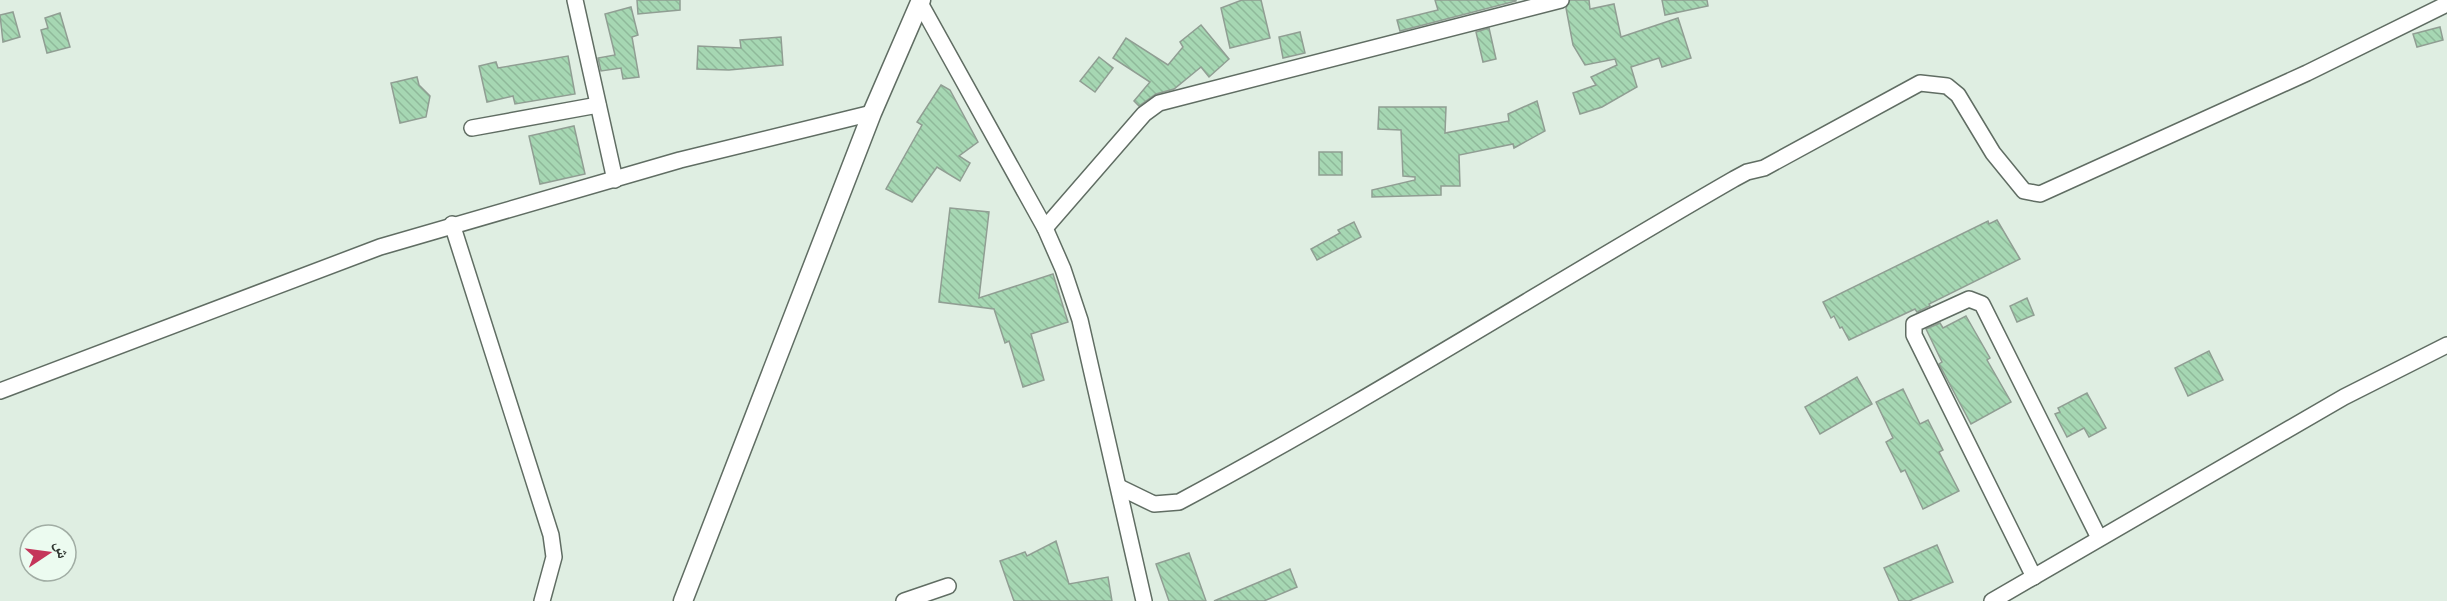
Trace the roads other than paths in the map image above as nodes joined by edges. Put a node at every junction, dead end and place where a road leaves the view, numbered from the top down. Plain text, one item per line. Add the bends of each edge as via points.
1 (575, 0) edge
2 (1561, 0) edge
3 (920, 1) edge
4 (2447, 4) edge
5 (598, 105) junction
6 (872, 113) junction
7 (472, 128) dead end
8 (615, 180) junction
9 (452, 225) junction
10 (1046, 228) junction
11 (2447, 345) edge
12 (0, 391) edge
13 (1119, 487) junction
14 (2099, 538) junction
15 (2034, 577) junction
16 (948, 586) dead end
17 (2010, 596) edge
18 (542, 601) edge
19 (683, 601) edge
20 (904, 601) edge
21 (1144, 601) edge
22 (1992, 601) edge

1 - 5 street
2 - 10 street via 1159,103 1144,114
3 - 6 street
3 - 10 street
4 - 13 street via 2035,195 2024,191 1993,153 1958,95 1947,86 1920,83 1764,168 1734,179 1571,273 1471,338 1179,502 1154,504
5 - 7 street
5 - 8 street
6 - 8 street
6 - 19 street
8 - 9 street
9 - 12 street via 319,269
9 - 18 street via 551,535 554,557
10 - 13 street via 1080,320
11 - 14 street via 2344,397
13 - 21 street
14 - 15 street
14 - 15 street via 1982,304 1969,299 1914,324 1914,335
15 - 17 street
16 - 20 street
17 - 22 street

